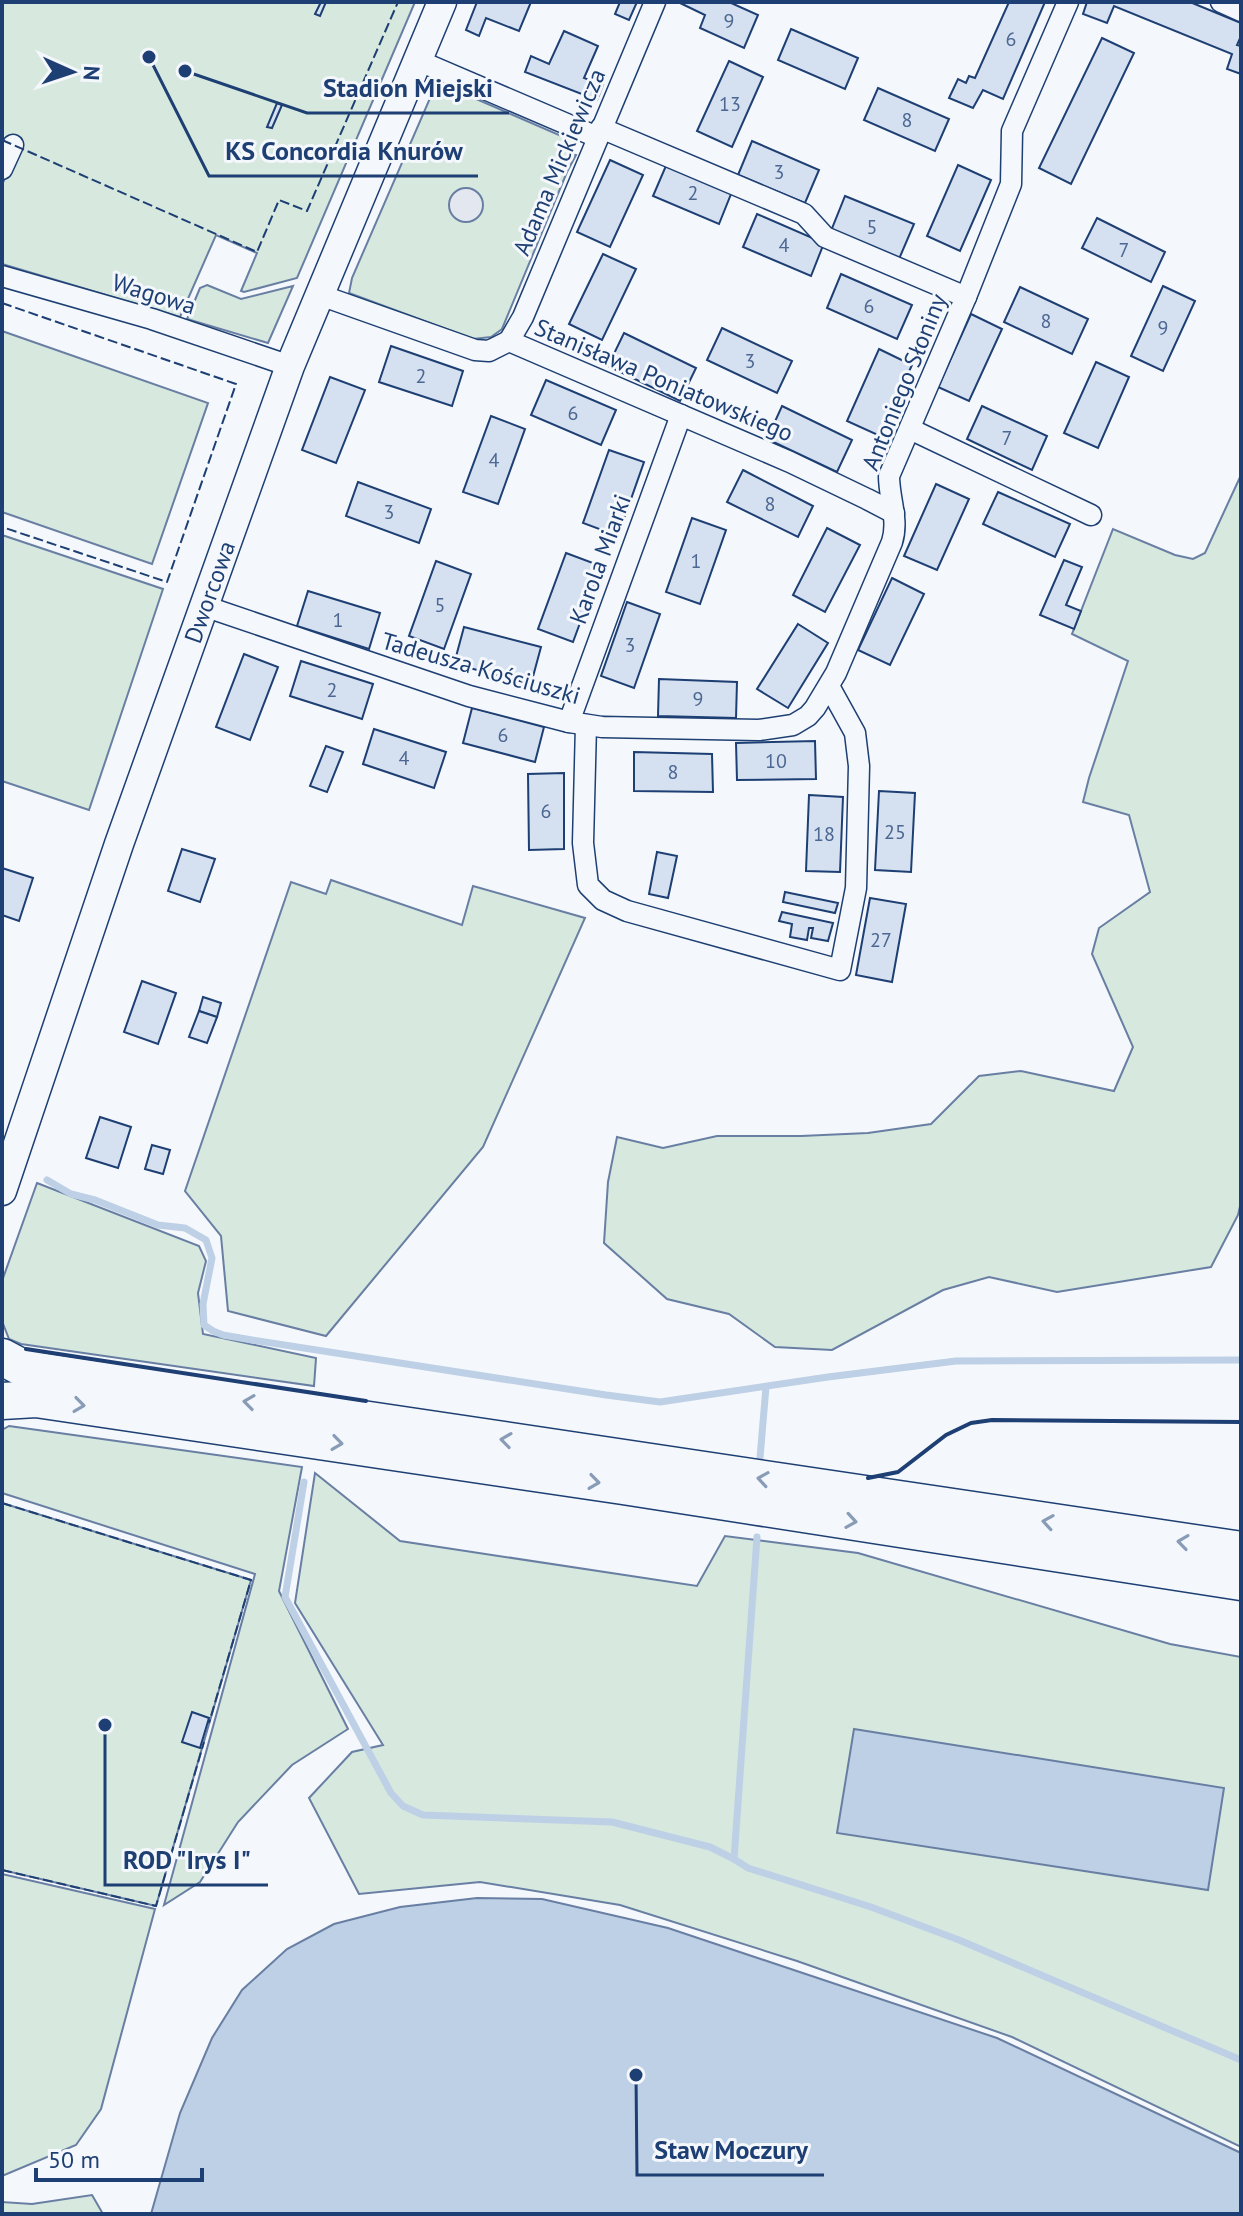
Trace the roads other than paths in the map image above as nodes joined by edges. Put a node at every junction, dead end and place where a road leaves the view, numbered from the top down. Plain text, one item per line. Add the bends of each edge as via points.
1 (442, 2) edge
2 (655, 2) edge
3 (1068, 2) edge
4 (1221, 2) edge
5 (1241, 11) edge
6 (417, 60) junction
7 (599, 132) junction
8 (13, 145) dead end
9 (2, 169) edge
10 (2, 276) edge
11 (320, 295) junction
12 (966, 297) junction
13 (509, 341) junction
14 (290, 366) junction
15 (681, 415) junction
16 (910, 429) junction
17 (894, 513) junction
18 (1091, 515) dead end
19 (204, 606) junction
20 (829, 686) junction
21 (578, 724) junction
22 (2, 1192) edge
23 (2, 1357) edge
24 (2, 1401) edge
25 (1241, 1550) edge
26 (1241, 1582) edge

1 - 6 main road, Dworcowa
2 - 7 street, Adama Mickiewicza
3 - 12 street, Antoniego Słoniny via 1012,131 1011,184
4 - 5 street
6 - 7 street
6 - 11 main road, Dworcowa
7 - 12 street via 804,214 825,237
7 - 13 street, Adama Mickiewicza
8 - 9 street
10 - 14 street, Wagowa
11 - 13 street, Stanisława Poniatowskiego via 475,350 489,351
11 - 14 main road, Dworcowa
12 - 16 street, Antoniego Słoniny
13 - 15 street, Stanisława Poniatowskiego
14 - 19 main road, Dworcowa
15 - 17 street, Stanisława Poniatowskiego
15 - 21 street, Karola Miarki
16 - 17 street, Antoniego Słoniny via 889,476
16 - 18 street
17 - 20 street, Antoniego Słoniny via 892,542
19 - 21 street, Tadeusza Kościuszki via 469,696
19 - 22 main road, Dworcowa
20 - 21 street, Tadeusza Kościuszki via 808,716 783,727
20 - 21 street, Karola Miarki via 855,733 860,779 856,888 840,970 603,900 588,885
25 -> 23 highway via 55,1373
24 -> 26 highway via 51,1401

